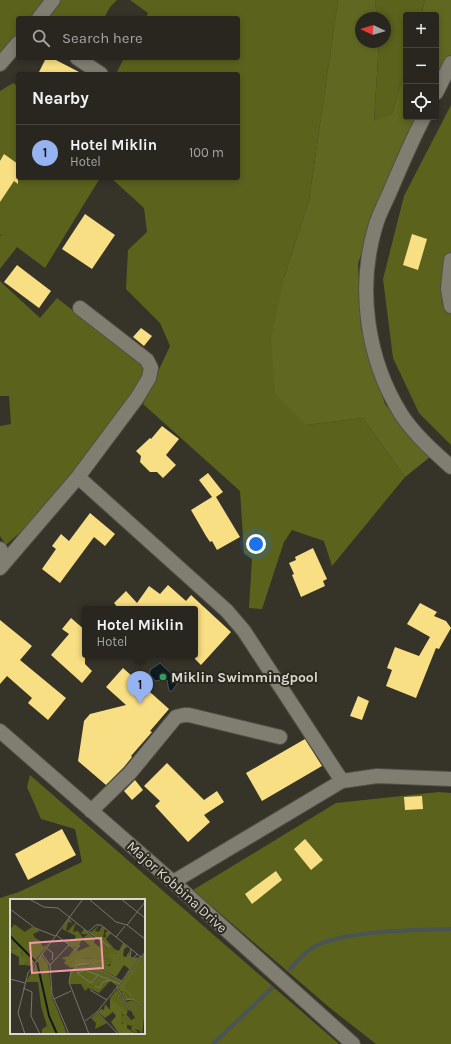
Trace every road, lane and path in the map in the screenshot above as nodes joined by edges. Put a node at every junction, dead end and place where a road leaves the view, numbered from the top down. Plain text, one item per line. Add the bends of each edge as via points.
1 (53, 0) edge
2 (41, 16) edge
3 (16, 45) edge
4 (80, 60) edge
5 (451, 63) edge
6 (0, 64) edge
7 (98, 72) edge
8 (439, 87) edge
9 (423, 120) edge
10 (451, 260) edge
11 (451, 306) edge
12 (80, 308) dead end
13 (451, 467) edge
14 (78, 477) junction
15 (2, 559) edge
16 (0, 732) edge
17 (280, 737) dead end
18 (451, 779) edge
19 (342, 781) junction
20 (91, 811) junction
21 (173, 882) junction
22 (353, 1044) edge

1 - 2 street
3 - 6 street
4 - 7 street
5 - 8 street
9 - 13 street via 375,226 369,254 365,307 370,335 391,395 402,415 425,443
10 - 11 street via 448,289
12 - 14 street via 147,360 151,368 149,378 137,398
14 - 15 street
14 - 19 street via 227,611 244,631
16 - 20 street, Major Kobbina Drive
17 - 20 street via 189,715 179,716 130,773
18 - 19 street via 377,776
19 - 21 street
20 - 21 street, Major Kobbina Drive
21 - 22 street, Major Kobbina Drive

